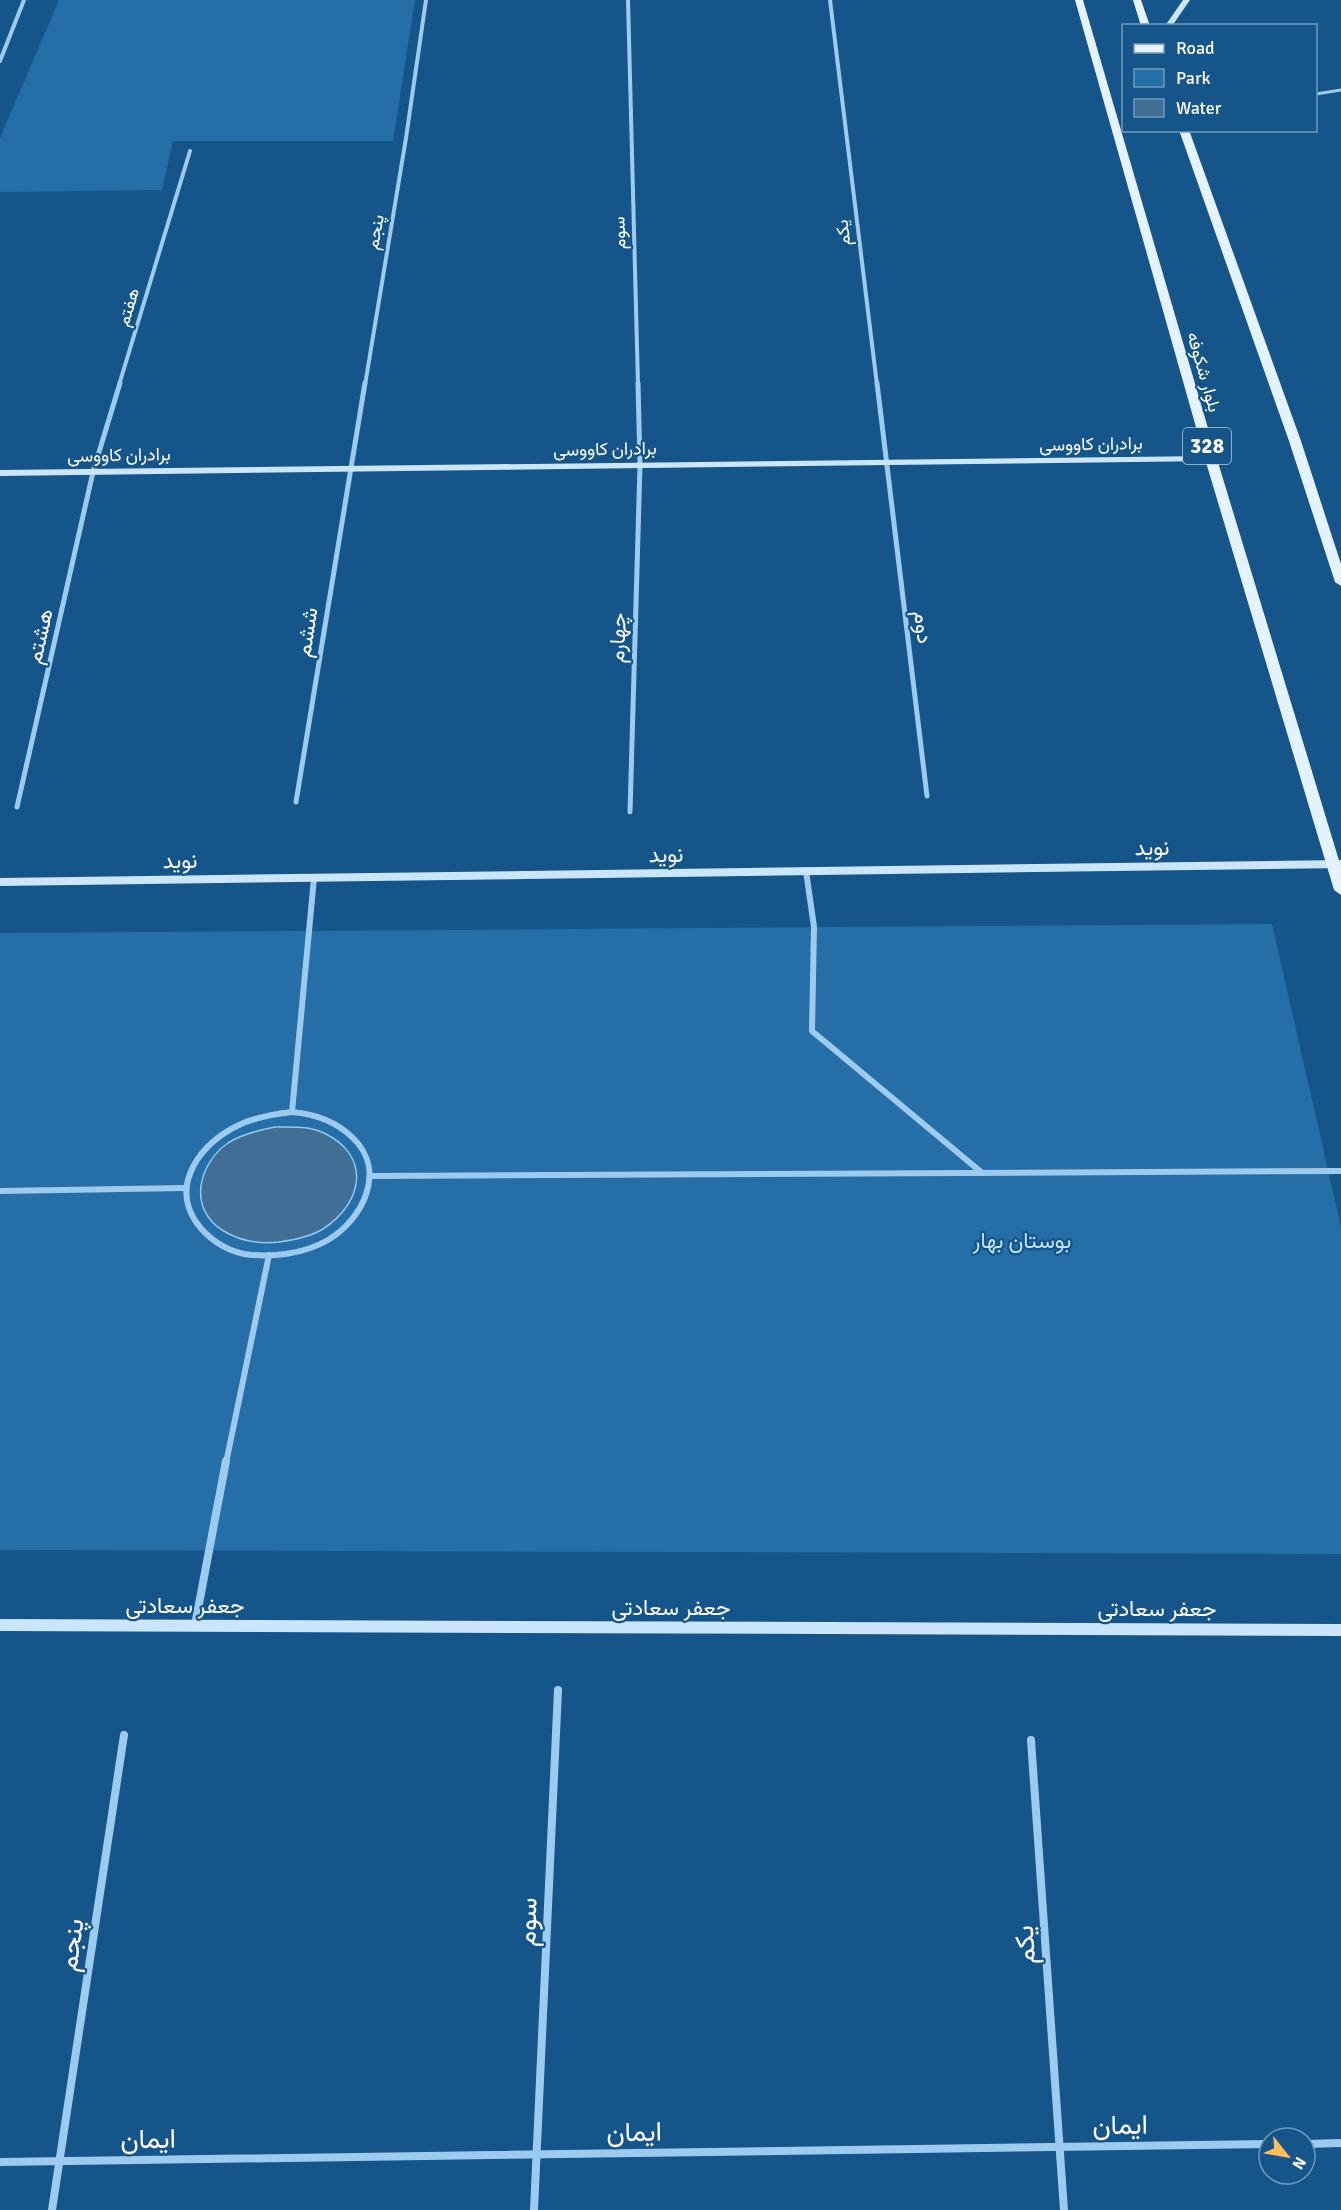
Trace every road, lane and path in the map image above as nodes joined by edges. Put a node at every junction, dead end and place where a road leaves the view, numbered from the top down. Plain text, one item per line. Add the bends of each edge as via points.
1 (24, 0) edge
2 (426, 0) edge
3 (628, 0) edge
4 (830, 0) edge
5 (1079, 0) edge
6 (1137, 0) edge
7 (1187, 0) edge
8 (1145, 24) edge
9 (1169, 24) edge
10 (0, 61) edge
11 (1341, 90) edge
12 (1317, 94) edge
13 (1185, 132) edge
14 (190, 151) dead end
15 (1211, 459) junction
16 (885, 463) junction
17 (640, 465) junction
18 (351, 468) junction
19 (93, 472) junction
20 (0, 473) edge
21 (1341, 582) edge
22 (927, 796) dead end
23 (296, 802) dead end
24 (17, 807) dead end
25 (630, 812) dead end
26 (1336, 864) edge
27 (806, 871) junction
28 (314, 878) junction
29 (0, 882) edge
30 (1341, 890) edge
31 (292, 1112) junction
32 (1341, 1171) edge
33 (981, 1172) junction
34 (371, 1176) junction
35 (185, 1188) junction
36 (0, 1191) edge
37 (269, 1256) junction
38 (0, 1625) edge
39 (195, 1626) junction
40 (1341, 1630) edge
41 (558, 1690) dead end
42 (124, 1735) dead end
43 (1031, 1740) dead end
44 (1341, 2143) edge
45 (1257, 2144) edge
46 (1317, 2144) edge
47 (1060, 2147) junction
48 (538, 2155) junction
49 (61, 2161) junction
50 (0, 2162) edge
51 (52, 2210) edge
52 (534, 2210) edge
53 (1064, 2210) edge

1 - 10 street
2 - 18 street, پنجم
3 - 17 street, سوم
4 - 16 street, یکم
5 - 15 main road, بلوار شکوفه / 328
6 - 8 main road
7 - 9 street
11 - 12 lane
13 - 21 main road
14 - 19 street, هفتم
15 - 16 street, برادران کاووسی
15 - 26 main road, بلوار شکوفه / 328
16 - 17 street, برادران کاووسی
16 - 22 street, دوم
17 - 18 street, برادران کاووسی
17 - 25 street, چهارم
18 - 19 street, برادران کاووسی
18 - 23 street, ششم
19 - 20 street, برادران کاووسی
19 - 24 street, هشتم
26 - 27 street, نوید
26 - 30 main road, بلوار شکوفه / 328
27 - 28 street, نوید
27 - 33 street via 814,927 812,1031
28 - 29 street, نوید
28 - 31 street
31 - 34 street via 325,1119 351,1136 363,1147
31 - 35 street via 258,1118 215,1140 196,1159
32 - 33 street
33 - 34 street
34 - 37 street via 368,1196 354,1219 329,1239 305,1250
35 - 36 street
35 - 37 street via 192,1220 205,1234 245,1254
37 - 39 street
38 - 39 street, جعفر سعادتی
39 - 40 street, جعفر سعادتی
41 - 48 street, سوم
42 - 49 street, پنجم
43 - 47 street, یکم
44 - 46 street
45 - 47 street, ایمان
47 - 48 street, ایمان
47 - 53 street
48 - 49 street, ایمان
48 - 52 street
49 - 50 street, ایمان
49 - 51 street

